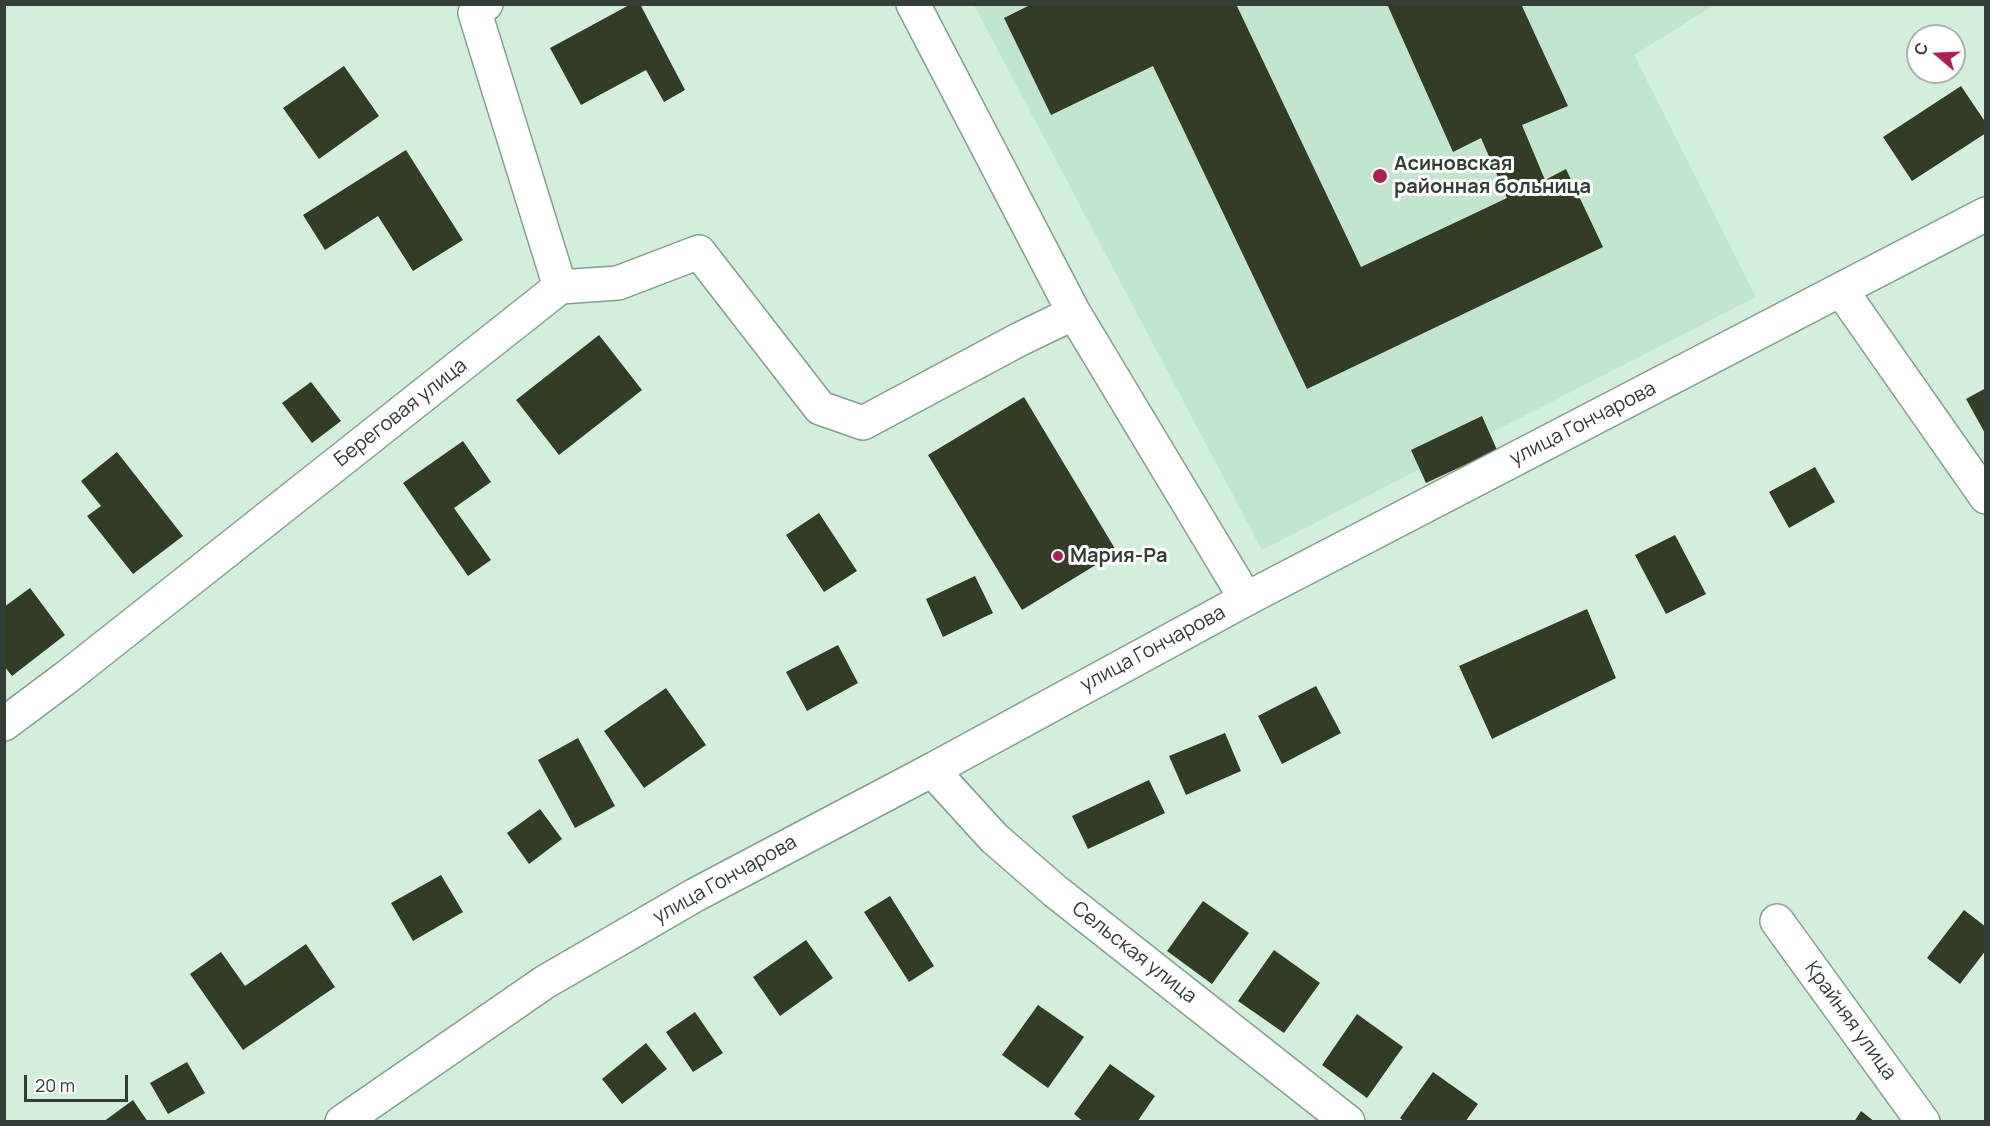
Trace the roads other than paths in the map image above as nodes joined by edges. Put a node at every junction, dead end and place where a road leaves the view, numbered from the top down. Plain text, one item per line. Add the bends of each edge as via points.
1 (486, 4) edge
2 (913, 4) edge
3 (1986, 214) edge
4 (560, 287) junction
5 (1841, 290) junction
6 (1074, 313) junction
7 (1986, 497) edge
8 (1246, 599) junction
9 (4, 724) edge
10 (932, 770) junction
11 (1777, 921) dead end
12 (342, 1122) edge
13 (1348, 1122) edge
14 (1923, 1122) edge

1 - 4 street via 475,13
2 - 6 street
3 - 5 street, улица Гончарова
4 - 6 street via 618,283 699,252 820,408 863,423
4 - 9 street, Береговая улица
5 - 7 street
5 - 8 street, улица Гончарова
6 - 8 street
8 - 10 street, улица Гончарова
10 - 12 street, улица Гончарова via 694,895 545,982
10 - 13 street, Сельская улица via 994,838 1055,891
11 - 14 street, Крайняя улица

